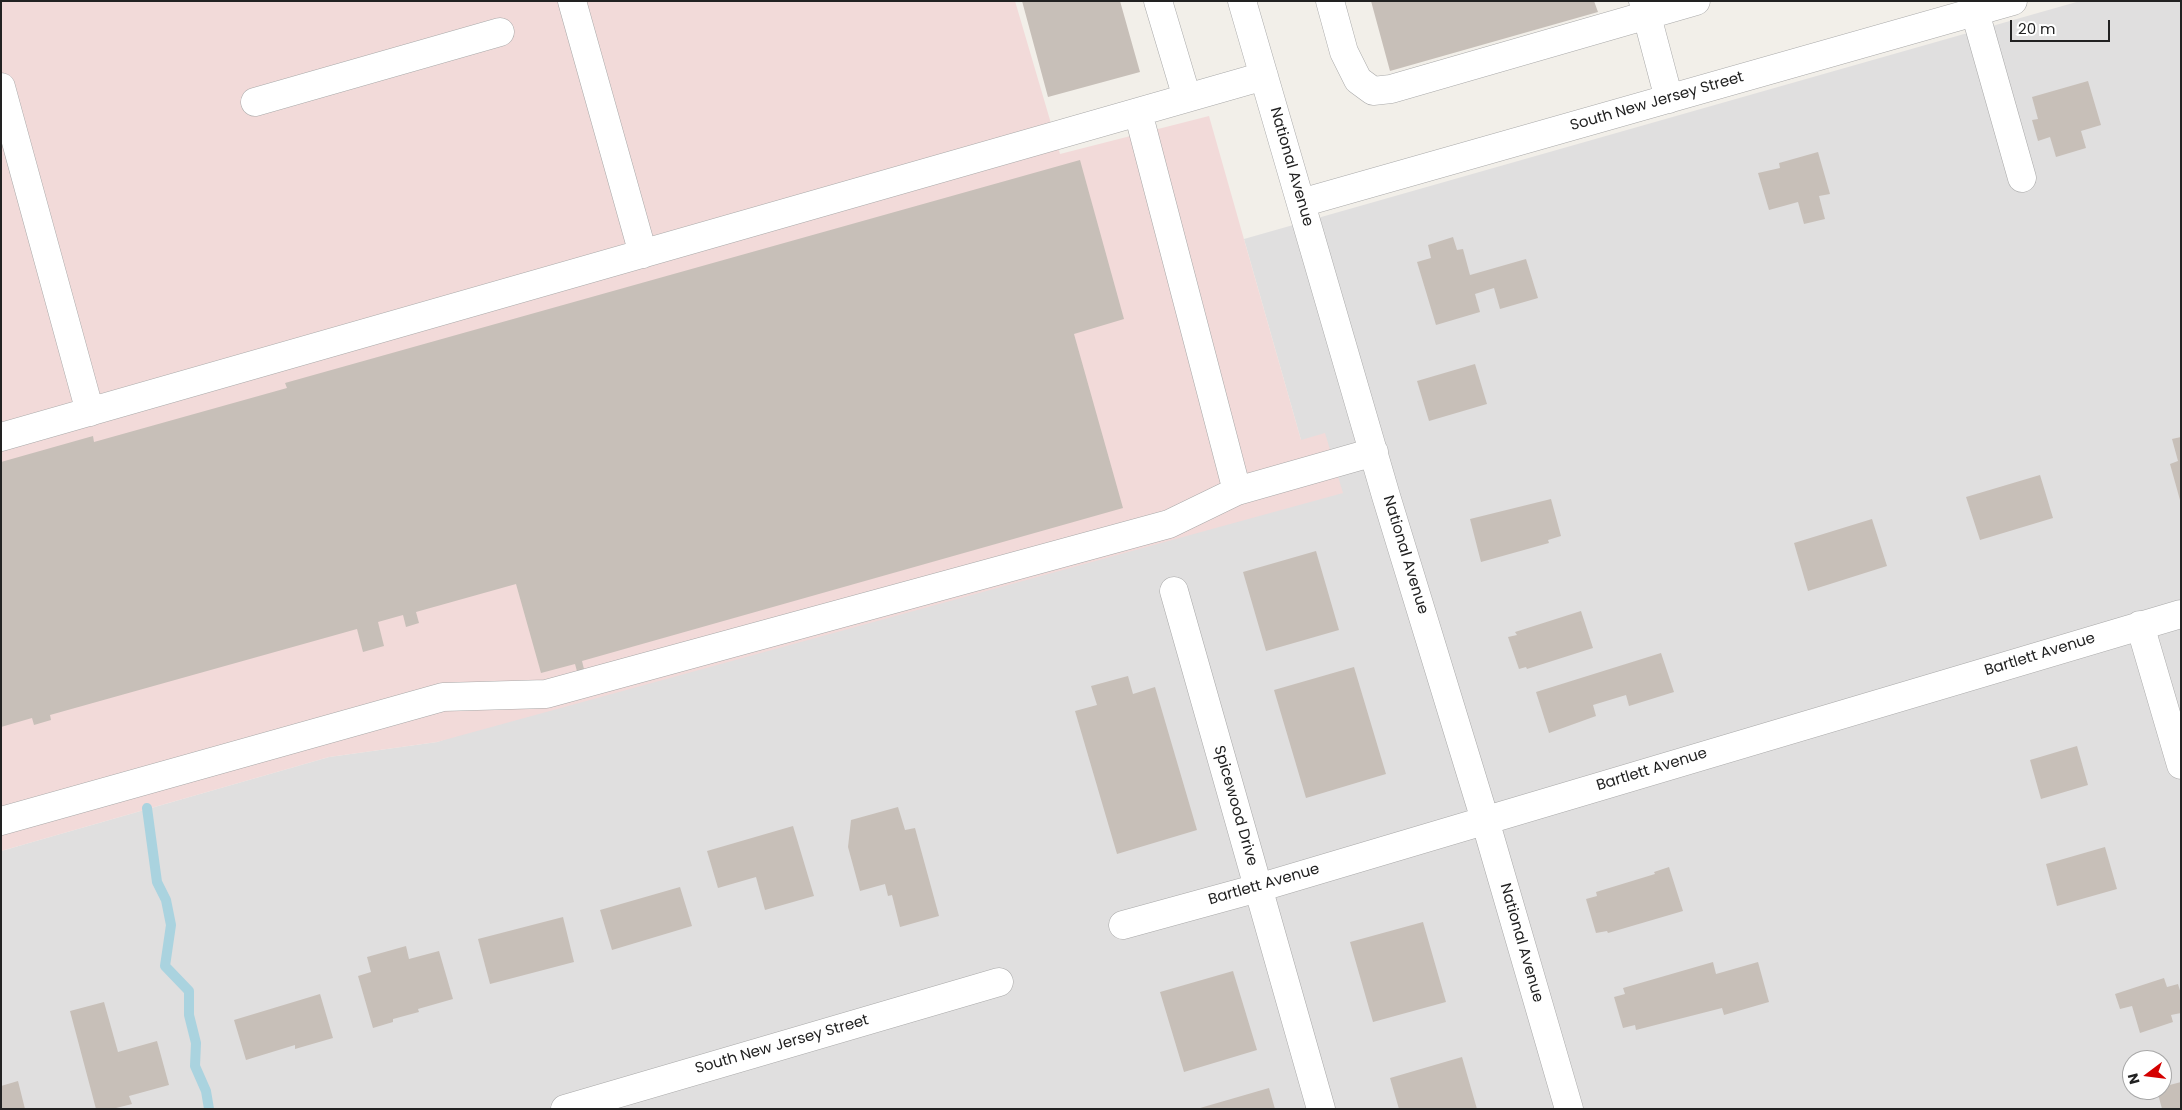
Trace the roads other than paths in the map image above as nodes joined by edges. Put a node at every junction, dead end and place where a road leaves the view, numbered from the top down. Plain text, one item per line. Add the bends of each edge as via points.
1 (572, 1) edge
2 (1158, 1) edge
3 (1242, 1) edge
4 (1330, 1) edge
5 (1696, 1) edge
6 (2013, 1) edge
7 (1645, 9) edge
8 (1975, 12) junction
9 (500, 32) dead end
10 (1264, 76) junction
11 (1, 87) edge
12 (1187, 98) junction
13 (1670, 99) junction
14 (256, 102) dead end
15 (1138, 112) junction
16 (2022, 178) dead end
17 (1301, 203) junction
18 (643, 254) junction
19 (90, 412) junction
20 (1, 437) edge
21 (1374, 452) junction
22 (1237, 491) junction
23 (1174, 591) dead end
24 (2181, 614) edge
25 (2140, 625) junction
26 (2181, 766) edge
27 (1485, 820) junction
28 (1, 821) edge
29 (1258, 888) junction
30 (1123, 925) dead end
31 (999, 982) dead end
32 (565, 1109) edge
33 (1322, 1109) edge
34 (1569, 1109) edge

1 - 18 street
2 - 12 street
3 - 10 street, National Avenue
4 - 7 street via 1344,52 1358,80 1373,91 1391,89
5 - 7 street
6 - 8 street, South New Jersey Street
7 - 13 street
8 - 13 street, South New Jersey Street
8 - 16 street
9 - 14 street
10 - 12 street
10 - 17 street, National Avenue
11 - 19 street
12 - 15 street
13 - 17 street, South New Jersey Street
15 - 18 street
15 - 22 street
17 - 21 street, National Avenue
18 - 19 street
19 - 20 street
21 - 22 street
21 - 27 street, National Avenue
22 - 28 street via 1169,524 546,694 443,697
23 - 29 street, Spicewood Drive
24 - 25 street, Bartlett Avenue
25 - 26 street
25 - 27 street, Bartlett Avenue
27 - 29 street, Bartlett Avenue
27 - 34 street, National Avenue
29 - 30 street, Bartlett Avenue
29 - 33 street, Spicewood Drive
31 - 32 street, South New Jersey Street

